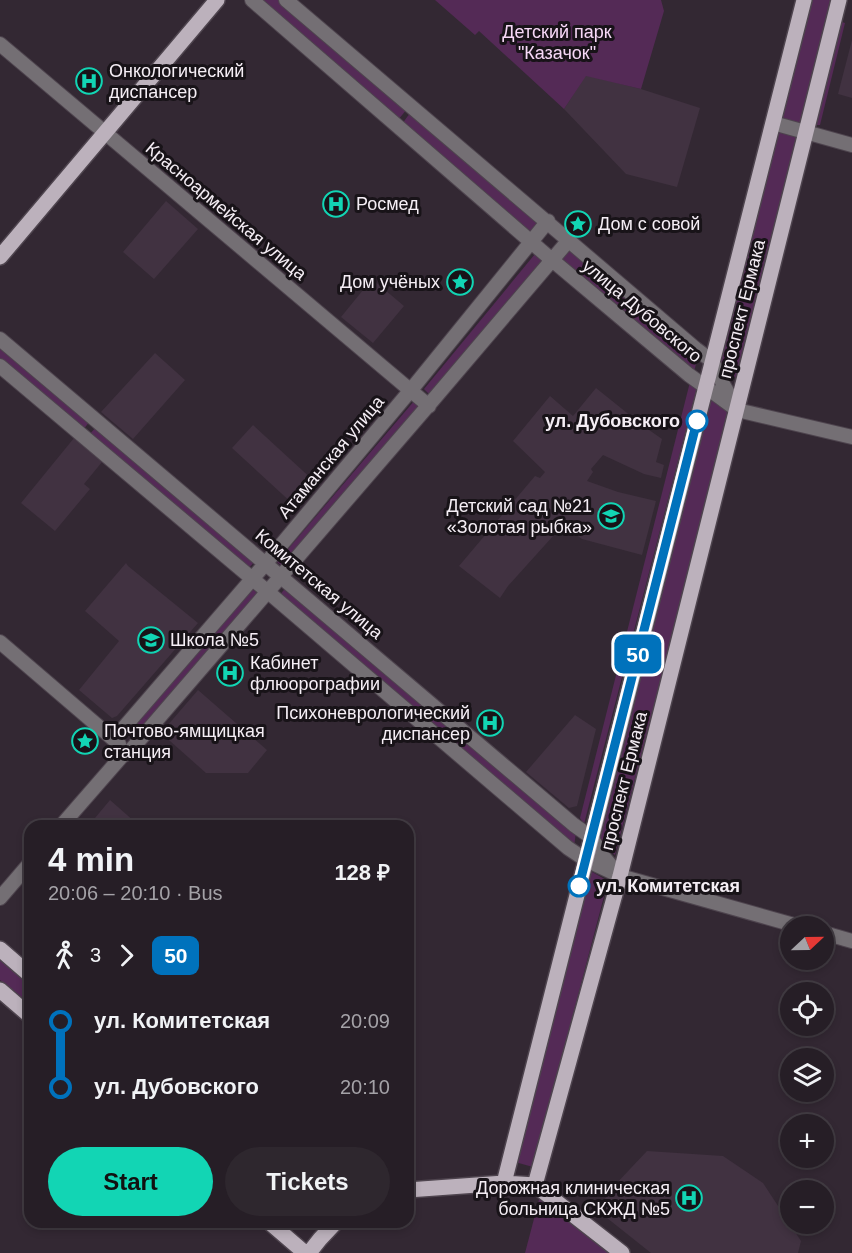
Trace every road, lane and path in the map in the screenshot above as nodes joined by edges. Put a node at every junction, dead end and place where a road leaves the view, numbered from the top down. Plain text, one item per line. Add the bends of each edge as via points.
1 (210, 0) edge
2 (217, 0) edge
3 (252, 0) edge
4 (286, 0) edge
5 (804, 0) edge
6 (839, 0) edge
7 (0, 45) edge
8 (411, 107) junction
9 (773, 123) junction
10 (398, 125) junction
11 (103, 132) junction
12 (806, 134) junction
13 (852, 145) edge
14 (548, 221) junction
15 (569, 240) junction
16 (531, 241) junction
17 (0, 250) edge
18 (0, 257) edge
19 (552, 260) junction
20 (0, 339) edge
21 (712, 361) junction
22 (0, 366) edge
23 (706, 386) junction
24 (410, 390) junction
25 (429, 406) junction
26 (737, 410) junction
27 (96, 420) junction
28 (83, 436) junction
29 (852, 437) edge
30 (266, 563) junction
31 (281, 576) junction
32 (252, 579) junction
33 (268, 592) junction
34 (0, 642) edge
35 (114, 739) junction
36 (126, 754) junction
37 (66, 820) edge
38 (591, 837) junction
39 (585, 860) junction
40 (24, 870) edge
41 (620, 876) junction
42 (0, 898) edge
43 (780, 921) edge
44 (834, 936) edge
45 (852, 941) edge
46 (0, 949) edge
47 (24, 970) edge
48 (0, 990) edge
49 (24, 1011) edge
50 (504, 1183) junction
51 (535, 1185) junction
52 (414, 1190) edge
53 (276, 1228) edge
54 (327, 1228) edge
55 (304, 1253) edge
56 (309, 1253) edge
57 (622, 1253) edge

1 - 11 main road
2 - 11 main road
3 - 10 street, улица Дубовского
4 - 8 street, улица Дубовского
5 - 9 main road, проспект Ермака
6 - 12 main road, проспект Ермака
7 - 11 street, Красноармейская улица
8 - 10 street
8 - 14 street, улица Дубовского
9 - 12 street
9 - 21 main road, проспект Ермака
10 - 16 street, улица Дубовского
11 - 17 main road
11 - 18 main road
11 - 24 street, Красноармейская улица
12 - 13 street
12 - 26 main road, проспект Ермака
14 - 15 street, улица Дубовского
14 - 16 street, Атаманская улица
15 - 19 street
15 - 21 street, улица Дубовского
16 - 19 street, улица Дубовского
16 - 24 street, Атаманская улица
19 - 23 street, улица Дубовского
19 - 25 street
20 - 27 street, Комитетская улица
21 - 23 main road, проспект Ермака
21 - 26 street, улица Дубовского
22 - 28 street
23 - 26 street, улица Дубовского
23 - 38 main road, проспект Ермака
24 - 25 street, Красноармейская улица
24 - 30 street, Атаманская улица
25 - 31 street
26 - 29 street
26 - 41 main road, проспект Ермака
27 - 28 street
27 - 30 street, Комитетская улица
28 - 32 street
30 - 31 street, Комитетская улица
30 - 32 street, Атаманская улица
31 - 33 street
31 - 38 street, Комитетская улица
32 - 33 street
32 - 35 street, Атаманская улица
33 - 36 street
33 - 39 street
34 - 35 street
35 - 36 street
36 - 37 street
38 - 39 main road, проспект Ермака
38 - 41 street, Комитетская улица
39 - 41 street
39 - 50 main road, проспект Ермака
40 - 42 street
41 - 43 street
41 - 51 main road, проспект Ермака
44 - 45 street
46 - 47 main road
48 - 49 main road
50 - 51 main road
50 - 52 main road
51 - 57 main road
53 - 55 main road
54 - 56 main road

